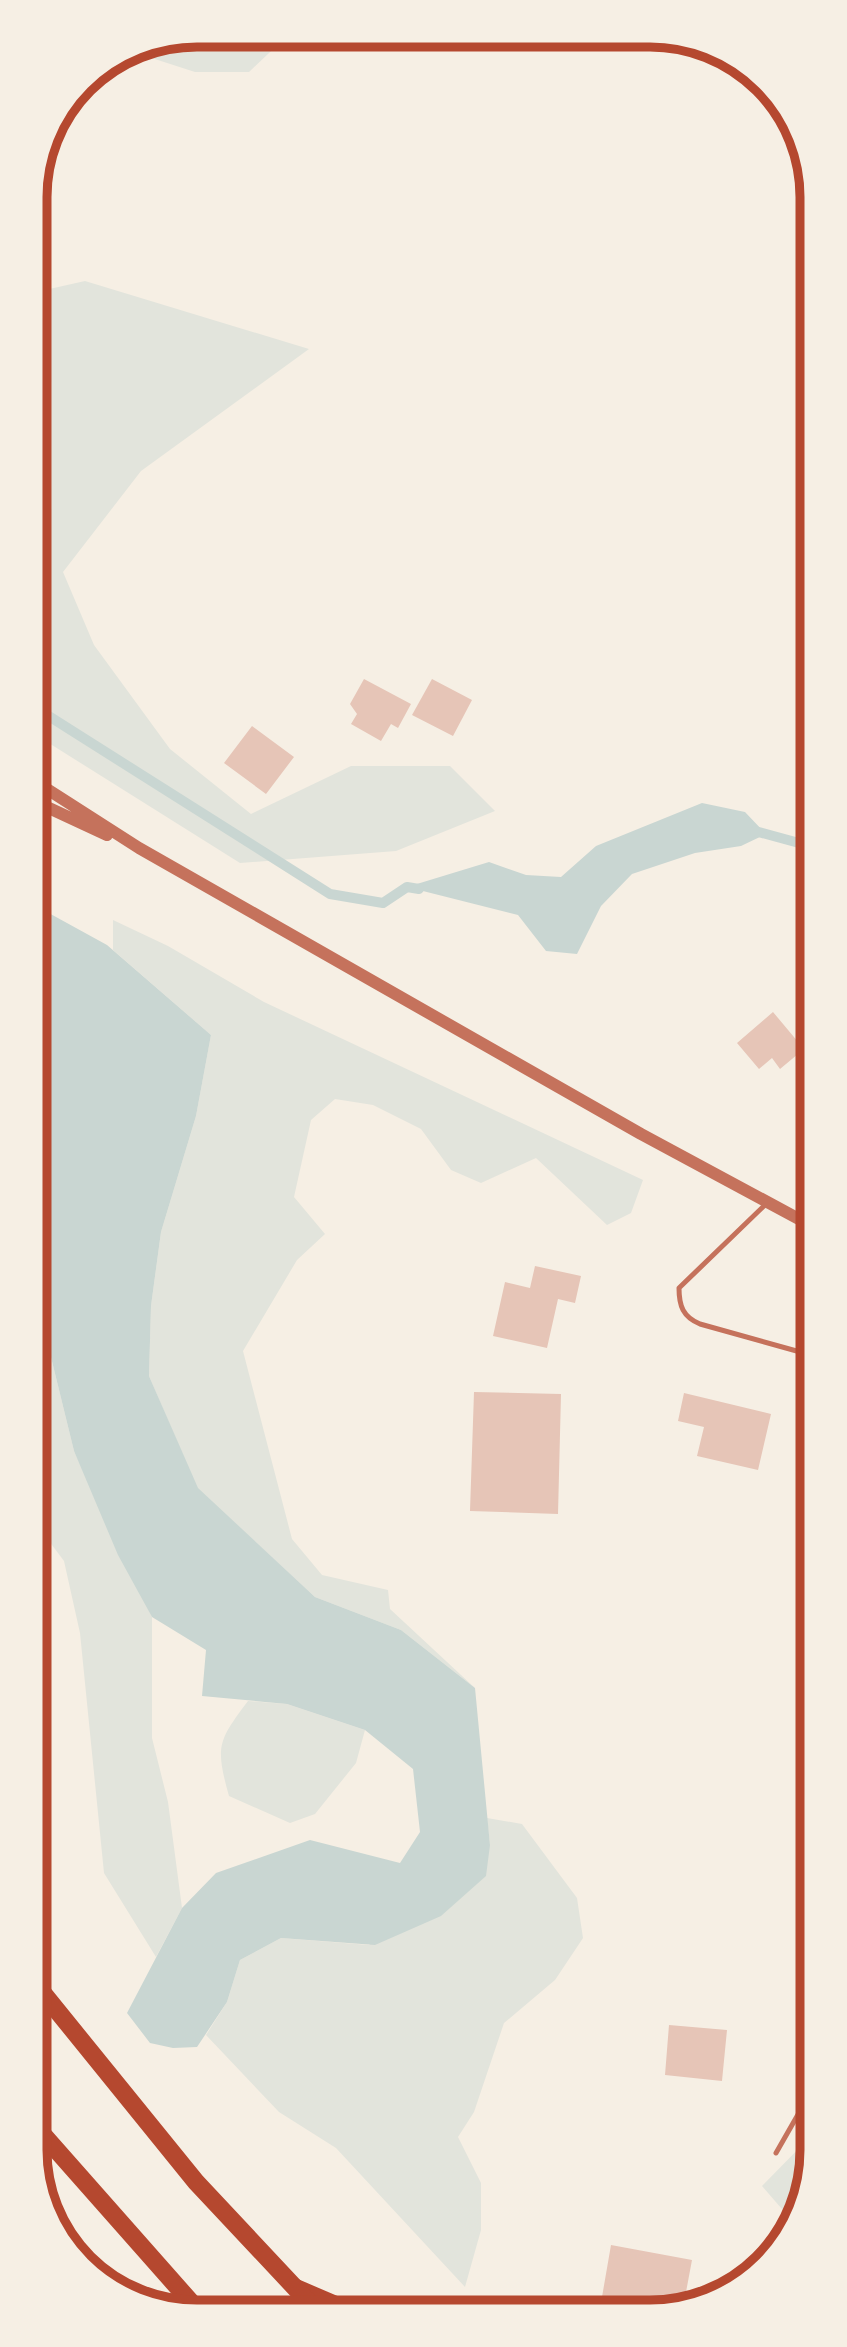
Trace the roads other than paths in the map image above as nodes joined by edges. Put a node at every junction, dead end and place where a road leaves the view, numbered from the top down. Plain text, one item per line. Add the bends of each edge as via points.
1 (48, 789) edge
2 (48, 807) edge
3 (139, 848) junction
4 (767, 1203) junction
5 (799, 1220) edge
6 (799, 1352) edge
7 (47, 1998) edge
8 (799, 2113) edge
9 (47, 2139) edge
10 (776, 2153) dead end
11 (291, 2283) junction
12 (188, 2299) edge
13 (307, 2300) edge
14 (330, 2300) edge

1 - 3 street
2 - 3 street
3 - 4 street
4 - 5 street
4 - 6 lane via 679,1288 680,1305 690,1320
7 - 11 main road via 196,2182
8 - 10 lane
9 - 12 main road
11 - 13 main road
11 - 14 main road

